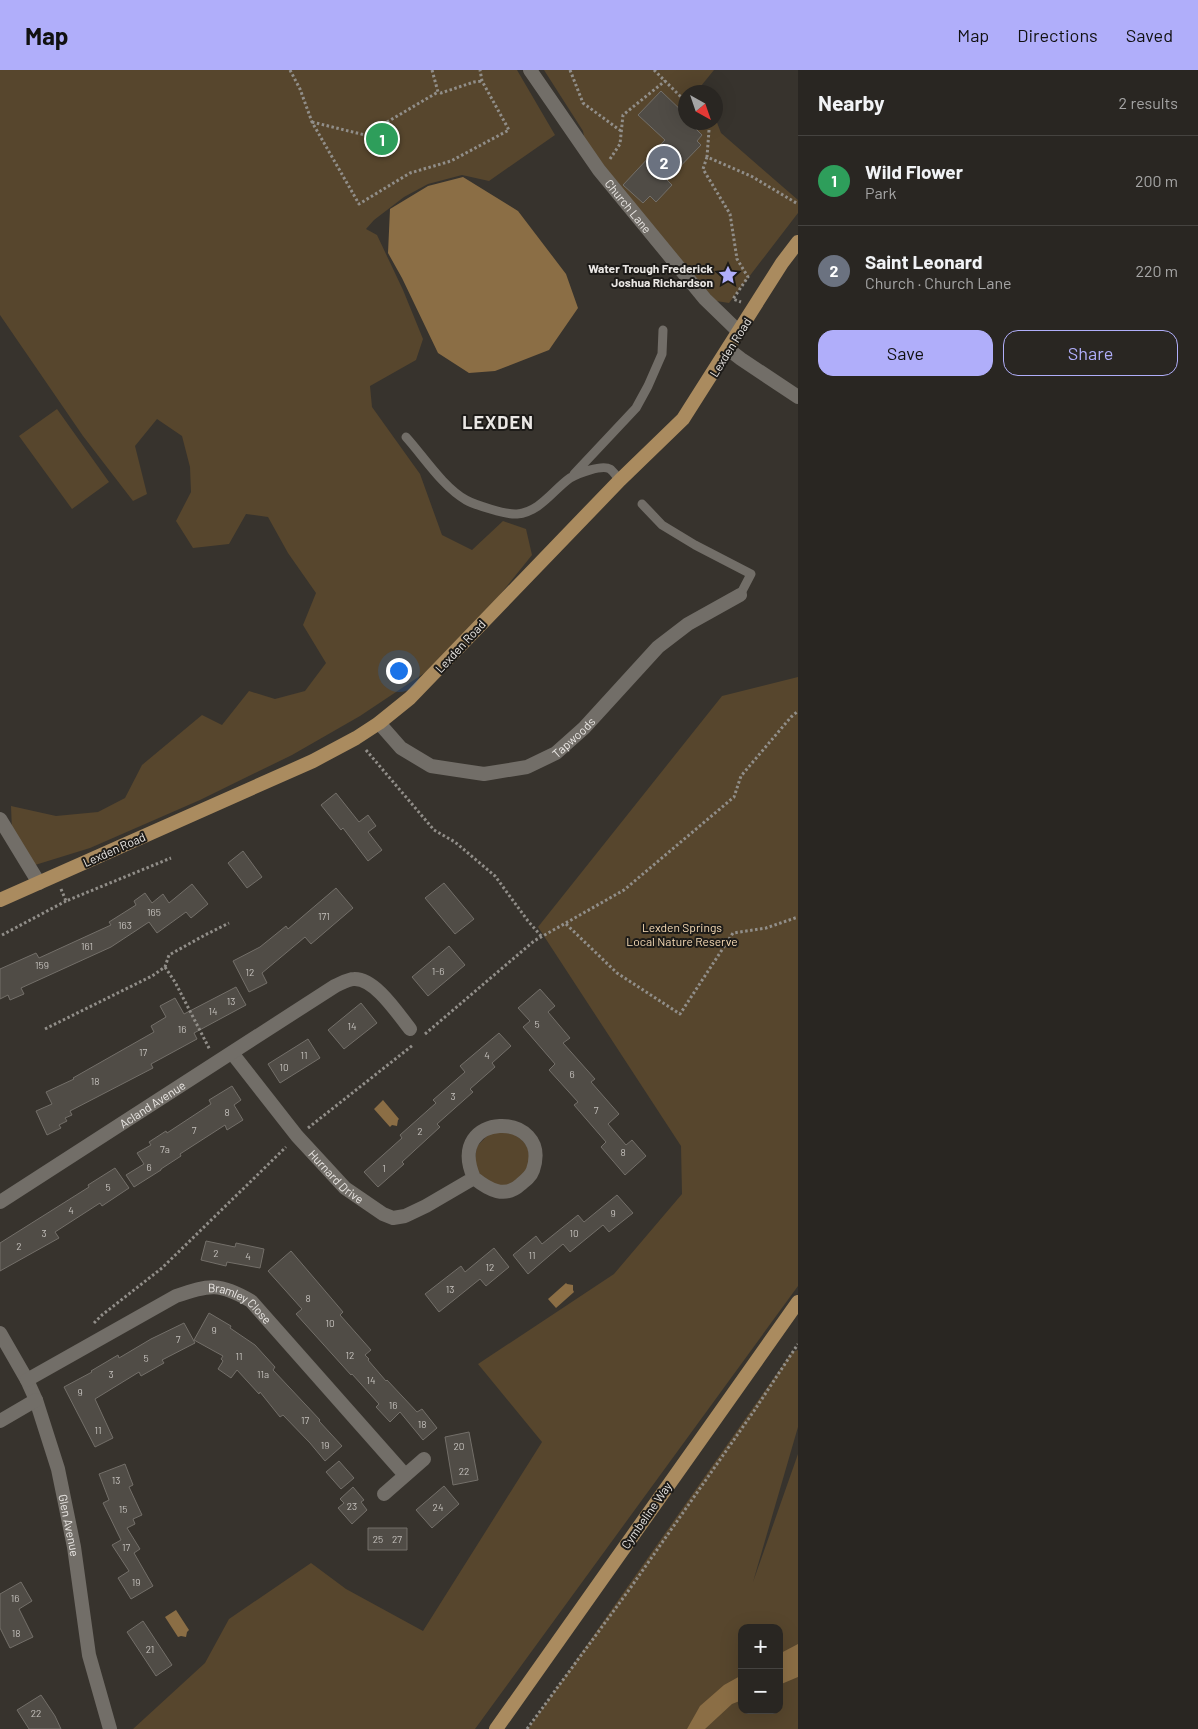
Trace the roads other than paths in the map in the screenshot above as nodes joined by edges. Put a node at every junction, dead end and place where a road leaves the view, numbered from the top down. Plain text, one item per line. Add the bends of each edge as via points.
1 (530, 70) edge
2 (798, 242) edge
3 (663, 330) dead end
4 (739, 332) junction
5 (728, 349) junction
6 (798, 398) edge
7 (406, 437) dead end
8 (571, 478) junction
9 (620, 480) junction
10 (642, 504) dead end
11 (740, 595) joint
12 (379, 722) junction
13 (0, 819) edge
14 (39, 883) junction
15 (0, 900) edge
16 (410, 1029) dead end
17 (232, 1053) junction
18 (474, 1178) junction
19 (0, 1202) edge
20 (798, 1302) edge
21 (0, 1332) edge
22 (27, 1380) junction
23 (36, 1400) junction
24 (0, 1421) edge
25 (424, 1459) dead end
26 (405, 1475) junction
27 (384, 1494) dead end
28 (110, 1729) edge
29 (496, 1729) edge

1 - 4 street, Church Lane via 605,177 705,299
2 - 4 main road, Lexden Road
3 - 8 lane via 662,354 636,408
4 - 5 main road, Lexden Road
5 - 6 street
5 - 9 main road, Lexden Road via 682,419
7 - 8 lane via 451,489 467,501 496,511 517,514 534,509
8 - 9 lane via 601,466 609,468
9 - 12 main road, Lexden Road via 410,698
10 - 11 lane via 662,525 751,574
11 - 12 street, Tapwoods via 688,624 665,642 584,728 556,752 527,767 484,774 431,766 401,748
12 - 14 main road, Lexden Road via 313,761
13 - 14 street
14 - 15 main road, Lexden Road
16 - 17 street, Acland Avenue via 376,989 354,979 335,986
17 - 18 street, Hurnard Drive via 297,1136 345,1188 383,1214 394,1218 405,1216
17 - 19 street, Acland Avenue
18 - 18 street via 469,1165 469,1151 484,1130 509,1125 530,1140 536,1160 530,1177 517,1188 498,1192
20 - 29 main road, Cymbeline Way
21 - 22 street, Glen Avenue
22 - 23 street, Glen Avenue
22 - 26 street, Bramley Close via 176,1296 216,1287 234,1291 251,1301
23 - 24 street
23 - 28 street, Glen Avenue via 58,1469 74,1547 88,1655
25 - 26 street
26 - 27 street

